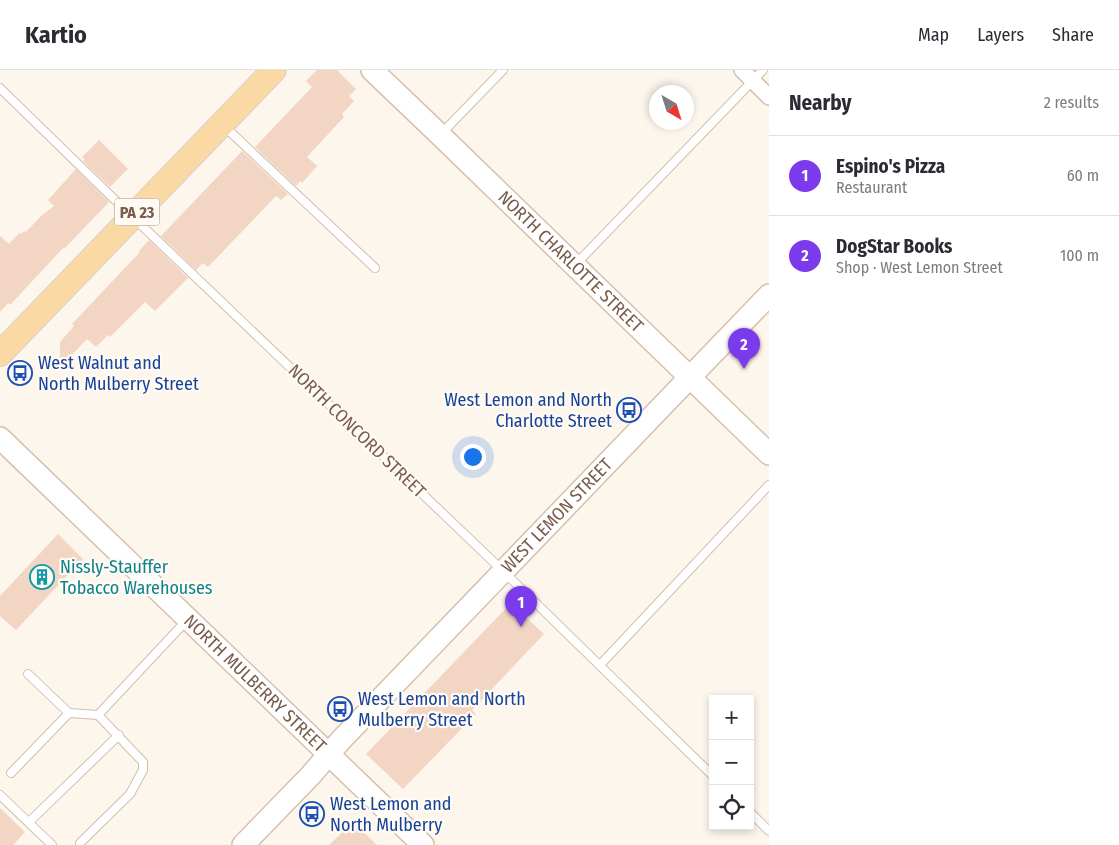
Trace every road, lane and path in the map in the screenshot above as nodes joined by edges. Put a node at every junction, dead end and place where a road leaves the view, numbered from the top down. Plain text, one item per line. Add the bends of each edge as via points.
1 (274, 70) edge
2 (372, 70) edge
3 (503, 70) edge
4 (742, 70) edge
5 (758, 75) edge
6 (0, 88) edge
7 (769, 97) edge
8 (222, 124) junction
9 (440, 135) junction
10 (132, 217) junction
11 (574, 266) junction
12 (375, 268) dead end
13 (769, 295) edge
14 (0, 354) edge
15 (690, 378) junction
16 (0, 438) edge
17 (769, 454) edge
18 (769, 485) edge
19 (504, 571) junction
20 (188, 618) junction
21 (600, 665) junction
22 (28, 674) dead end
23 (68, 713) junction
24 (98, 715) junction
25 (119, 735) junction
26 (329, 754) junction
27 (709, 772) edge
28 (11, 773) dead end
29 (0, 795) edge
30 (754, 816) edge
31 (29, 822) junction
32 (769, 831) edge
33 (80, 843) dead end
34 (52, 845) edge
35 (243, 845) edge
36 (423, 845) edge

1 - 8 main road, PA 23
2 - 9 street, NORTH CHARLOTTE STREET
3 - 9 lane
4 - 5 street
5 - 7 street
5 - 11 lane
6 - 10 lane, NORTH CONCORD STREET
8 - 10 main road, PA 23
8 - 12 lane
9 - 11 street, NORTH CHARLOTTE STREET
10 - 14 main road, PA 23
10 - 19 lane, NORTH CONCORD STREET
11 - 15 street, NORTH CHARLOTTE STREET
13 - 15 street, WEST LEMON STREET
15 - 17 street, NORTH CHARLOTTE STREET
15 - 19 street, WEST LEMON STREET
16 - 20 street, NORTH MULBERRY STREET
18 - 21 lane
19 - 21 lane, NORTH CONCORD STREET
19 - 26 street, WEST LEMON STREET
20 - 24 lane
20 - 26 street, NORTH MULBERRY STREET
21 - 27 lane, NORTH CONCORD STREET
22 - 23 lane
23 - 24 lane
23 - 28 lane
24 - 25 lane
25 - 31 lane
25 - 33 lane via 143,762 143,770 130,794
26 - 35 street, WEST LEMON STREET
26 - 36 street, NORTH MULBERRY STREET
29 - 31 lane
30 - 32 lane
31 - 34 lane

